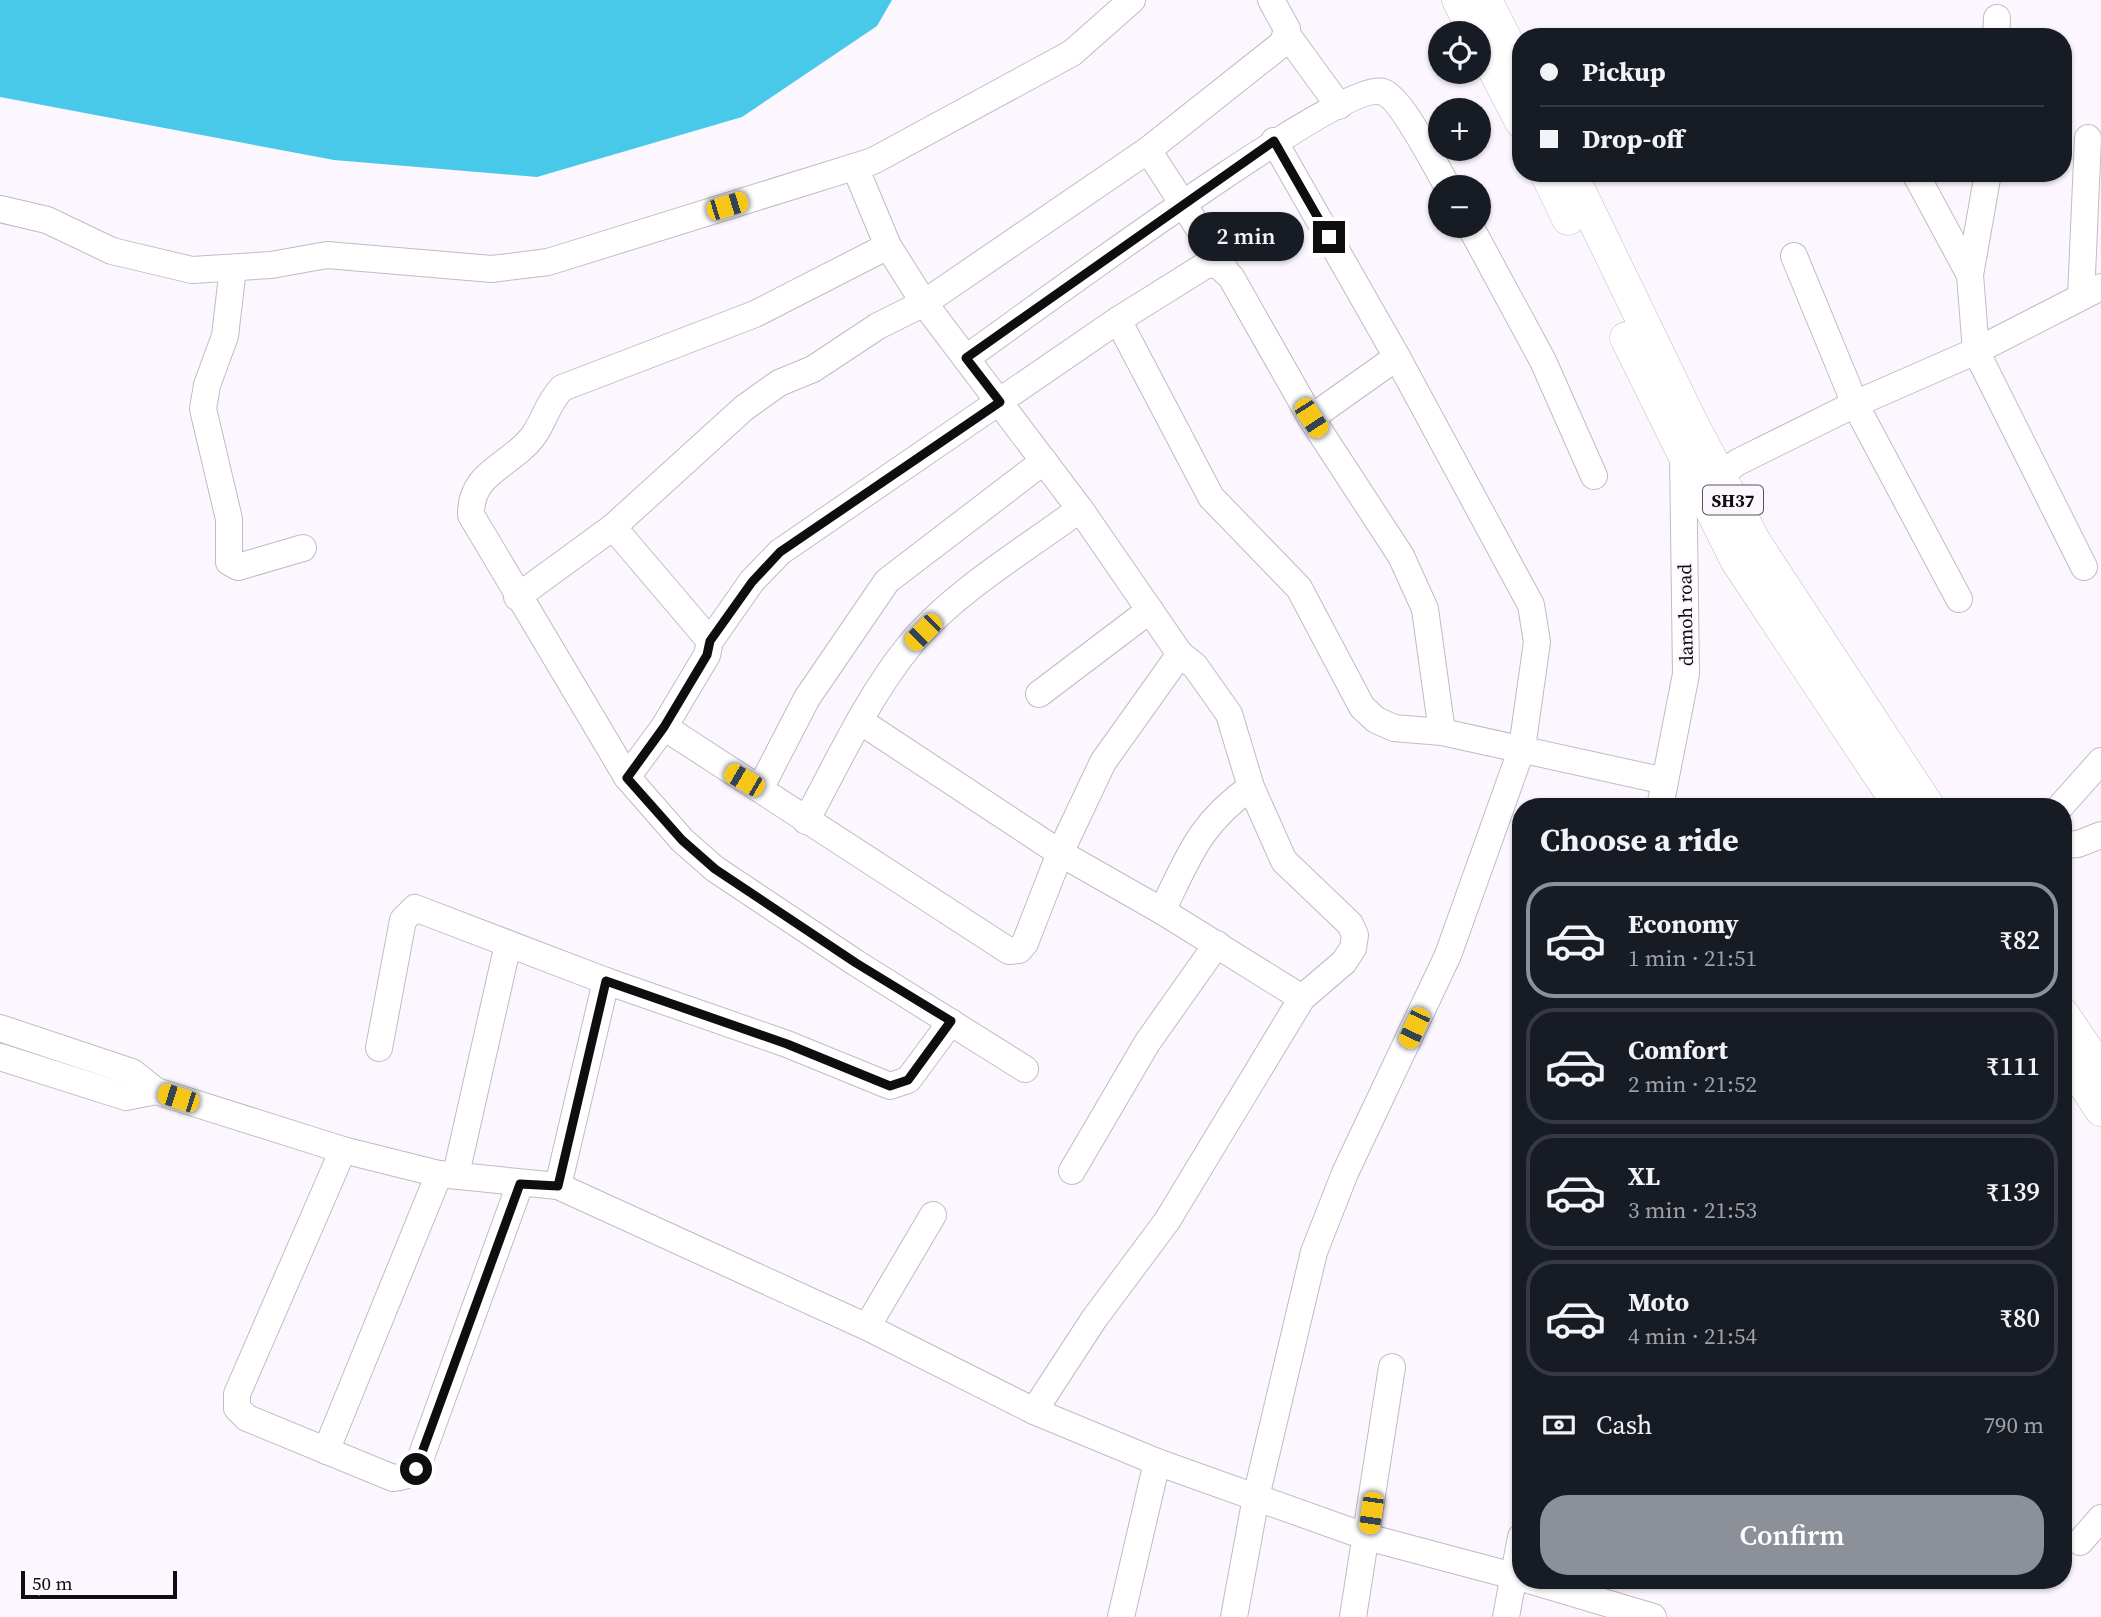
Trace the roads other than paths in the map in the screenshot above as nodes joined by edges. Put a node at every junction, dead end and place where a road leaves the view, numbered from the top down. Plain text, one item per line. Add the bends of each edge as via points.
1 (1132, 0) edge
2 (1271, 0) edge
3 (1458, 0) edge
4 (1486, 0) edge
5 (1469, 21) edge
6 (1288, 36) junction
7 (1512, 51) edge
8 (1491, 64) edge
9 (1512, 105) edge
10 (1339, 106) junction
11 (2088, 138) dead end
12 (1274, 141) junction
13 (1148, 150) junction
14 (855, 167) junction
15 (1441, 175) edge
16 (1550, 182) edge
17 (1575, 182) edge
18 (1920, 182) edge
19 (1986, 182) edge
20 (1184, 205) junction
21 (0, 209) edge
22 (1476, 238) edge
23 (888, 246) junction
24 (1794, 256) dead end
25 (233, 268) junction
26 (1225, 269) junction
27 (1970, 275) junction
28 (2091, 292) edge
29 (924, 303) junction
30 (1118, 320) junction
31 (1976, 351) junction
32 (1398, 357) junction
33 (966, 358) junction
34 (1000, 402) junction
35 (1855, 404) junction
36 (1311, 418) junction
37 (1692, 423) junction
38 (1683, 457) junction
39 (1044, 461) junction
40 (1594, 476) dead end
41 (1709, 481) junction
42 (1080, 509) junction
43 (613, 527) junction
44 (303, 548) dead end
45 (2084, 567) dead end
46 (517, 597) junction
47 (1959, 599) dead end
48 (1150, 610) junction
49 (710, 641) junction
50 (1180, 654) junction
51 (1039, 694) dead end
52 (860, 721) junction
53 (664, 727) junction
54 (1442, 732) junction
55 (1522, 748) junction
56 (2101, 761) edge
57 (627, 778) junction
58 (1251, 787) junction
59 (760, 789) junction
60 (1662, 794) edge
61 (1894, 798) edge
62 (1922, 798) edge
63 (2068, 798) edge
64 (806, 821) junction
65 (2101, 835) edge
66 (2072, 844) edge
67 (1060, 853) junction
68 (1162, 911) junction
69 (508, 944) junction
70 (1217, 944) junction
71 (606, 981) junction
72 (1302, 998) junction
73 (951, 1021) junction
74 (2072, 1027) edge
75 (0, 1028) edge
76 (379, 1048) dead end
77 (0, 1057) edge
78 (2072, 1067) edge
79 (1024, 1069) dead end
80 (2101, 1070) edge
81 (156, 1091) junction
82 (2101, 1111) edge
83 (343, 1150) junction
84 (1072, 1171) dead end
85 (447, 1174) junction
86 (520, 1184) junction
87 (558, 1186) junction
88 (933, 1215) dead end
89 (867, 1327) junction
90 (1392, 1367) dead end
91 (1034, 1411) junction
92 (326, 1451) junction
93 (1157, 1462) junction
94 (1256, 1497) junction
95 (2101, 1518) edge
96 (1367, 1537) junction
97 (2080, 1542) dead end
98 (1512, 1576) edge
99 (1517, 1589) edge
100 (1558, 1589) edge
101 (1121, 1617) edge
102 (1234, 1617) edge
103 (1353, 1617) edge
104 (1506, 1617) edge
105 (1653, 1617) edge

1 - 14 street via 1072,53
2 - 6 street
3 - 5 main road
4 - 7 main road
6 - 10 street
6 - 13 street
8 - 9 main road
10 - 12 street
10 - 15 street via 1365,92 1383,92 1396,102
11 - 28 street
12 - 20 street
12 - 32 street
13 - 20 street
13 - 29 street
14 - 23 street
14 - 25 street via 548,262 492,269 327,255
16 - 38 main road, SH37
17 - 37 main road, SH37
18 - 27 street
19 - 27 street
20 - 26 street
20 - 33 street
21 - 25 street via 47,220 112,251 192,270
22 - 40 street via 1543,361
23 - 29 street
23 - 46 street via 755,314 562,388 548,403 534,435 471,497 471,515
24 - 35 street
25 - 44 street via 225,336 203,409 229,519 229,562 235,567 250,565
26 - 30 street via 1206,265
26 - 36 street
27 - 31 street
28 - 31 street
29 - 33 street
29 - 43 street via 813,369 779,383 744,408
30 - 34 street
30 - 54 street via 1212,497 1298,588 1362,707 1376,720 1394,727
31 - 35 street
31 - 45 street
32 - 36 street
32 - 55 street via 1531,605 1537,642
33 - 34 street
34 - 39 street
34 - 49 street via 780,552
35 - 41 street
35 - 47 street
36 - 54 street via 1401,556 1425,609
37 - 38 street, damoh road
37 - 41 main road, SH37
38 - 41 main road, SH37
38 - 60 street, damoh road via 1685,674
39 - 42 street
39 - 59 street via 887,581 807,698
41 - 61 main road, SH37 via 1736,560
41 - 62 main road, SH37 via 1755,542
42 - 48 street
42 - 52 street via 950,606 910,646
43 - 46 street
43 - 49 street
46 - 57 street
48 - 50 street
48 - 51 street
49 - 53 street via 707,655
50 - 58 street via 1195,666 1229,714
50 - 67 street via 1103,762
52 - 64 street
52 - 67 street
53 - 57 street
53 - 59 street
54 - 55 street
55 - 60 street
55 - 94 street via 1448,955 1345,1173 1314,1252
56 - 63 street
57 - 73 street via 682,840 715,869
58 - 68 street via 1224,806 1202,831
58 - 72 street via 1284,861 1350,924 1355,935 1344,962
59 - 64 street
64 - 67 street via 1009,951 1025,943
65 - 66 street
67 - 68 street
68 - 70 street
69 - 71 street
69 - 76 street via 424,910 408,912
69 - 85 street
70 - 72 street
70 - 84 street via 1147,1043
71 - 73 street via 787,1044 890,1086 908,1080
71 - 87 street
72 - 91 street via 1167,1221 1094,1319
73 - 79 street
74 - 80 main road
75 - 81 street via 132,1072
77 - 81 street via 126,1097
78 - 82 main road
81 - 83 street
83 - 85 street
83 - 92 street via 237,1394 237,1408 247,1418
85 - 86 street
85 - 92 street
86 - 87 street
86 - 92 street via 416,1469 406,1477 393,1478
87 - 89 street
88 - 89 street
89 - 91 street
90 - 96 street
91 - 93 street
93 - 94 street
93 - 101 street
94 - 96 street
94 - 102 street
95 - 97 street
96 - 98 street
96 - 103 street
99 - 104 street
100 - 105 street

